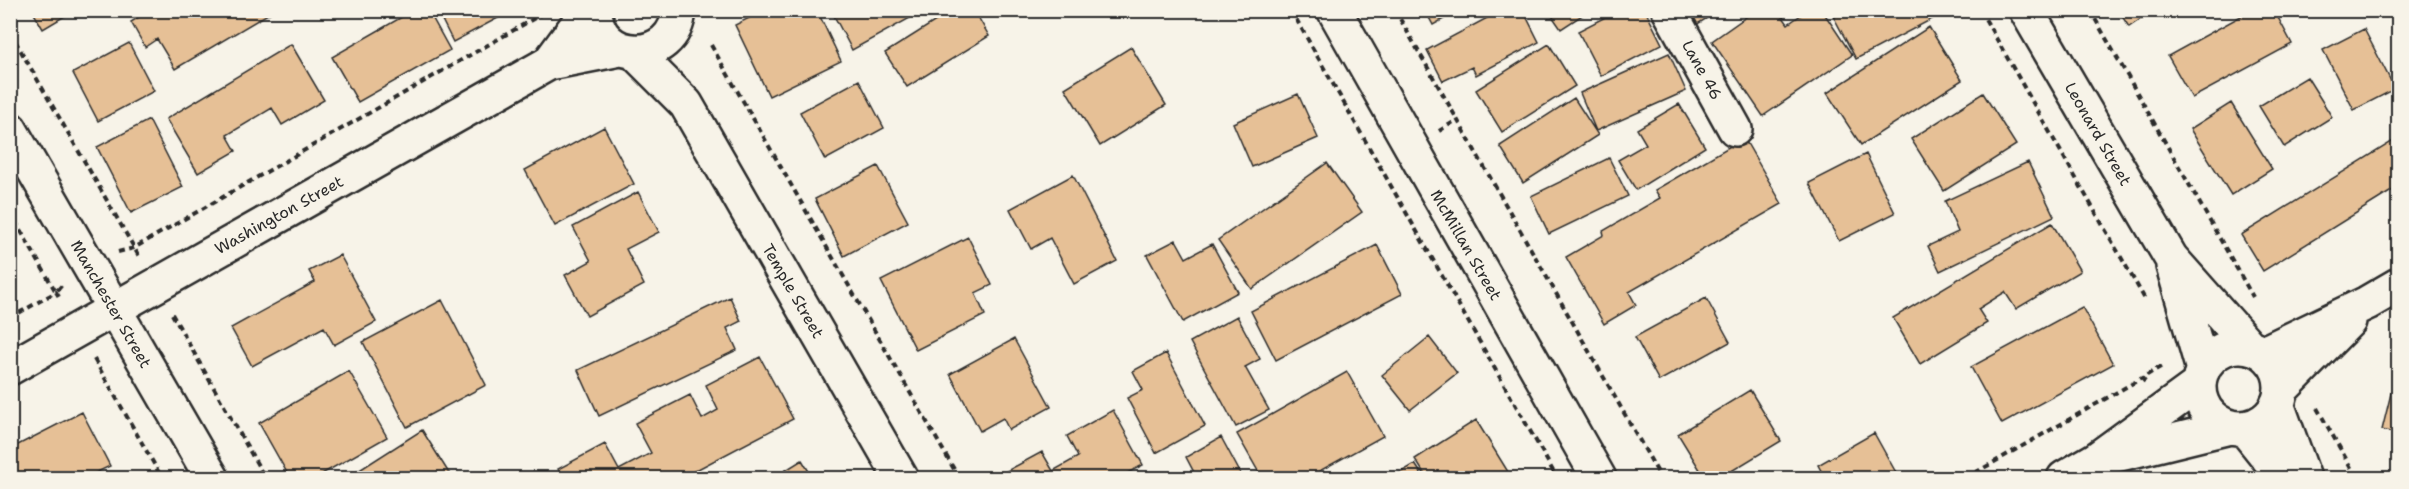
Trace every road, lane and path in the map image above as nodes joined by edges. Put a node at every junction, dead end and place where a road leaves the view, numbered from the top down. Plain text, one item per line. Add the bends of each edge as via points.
1 (549, 10) edge
2 (588, 10) edge
3 (595, 10) edge
4 (1290, 10) edge
5 (1334, 10) edge
6 (1395, 10) edge
7 (1669, 10) edge
8 (1980, 10) edge
9 (2026, 10) edge
10 (2090, 10) edge
11 (679, 19) edge
12 (711, 45) dead end
13 (627, 51) junction
14 (549, 63) junction
15 (686, 104) junction
16 (10, 129) edge
17 (1735, 129) dead end
18 (10, 212) edge
19 (2171, 258) junction
20 (86, 260) junction
21 (2398, 285) edge
22 (56, 292) junction
23 (2146, 302) dead end
24 (115, 309) junction
25 (10, 318) edge
26 (78, 331) junction
27 (2276, 352) junction
28 (2169, 362) dead end
29 (10, 368) edge
30 (2201, 377) junction
31 (2142, 378) junction
32 (2279, 397) junction
33 (2164, 410) junction
34 (2237, 428) junction
35 (2095, 460) junction
36 (162, 478) edge
37 (212, 478) edge
38 (901, 478) edge
39 (959, 478) edge
40 (1557, 478) edge
41 (1599, 478) edge
42 (1662, 478) edge
43 (1966, 478) edge
44 (2064, 478) edge
45 (2284, 478) edge
46 (2304, 478) edge
47 (2357, 478) edge

1 - 20 path via 134,248
2 - 14 street, Washington Street
3 - 13 street, Temple Street via 607,40
4 - 40 path
5 - 41 street, McMillan Street
6 - 42 path
7 - 17 street, Lane 46
8 - 23 path
9 - 19 street, Leonard Street
10 - 27 path via 2261,312
11 - 13 street, Washington Street via 662,44 649,51
11 - 15 street, Temple Street
12 - 39 path
13 - 14 street, Washington Street
13 - 15 street, Temple Street
14 - 24 street, Washington Street
15 - 38 street, Temple Street
16 - 20 street, Manchester Street
18 - 22 path
19 - 27 street, Leonard Street
19 - 30 street, Leonard Street
20 - 22 path
20 - 24 street, Manchester Street
21 - 27 street
22 - 25 path
22 - 26 path
24 - 26 street, Washington Street
24 - 37 street, Manchester Street
26 - 29 street, Washington Street
26 - 36 path
27 - 30 street via 2236,346 2222,350 2211,358
27 - 32 street via 2273,363 2280,376
27 - 47 path via 2320,382 2314,403
28 - 31 path
30 - 33 street
30 - 34 street via 2200,399 2207,411 2217,421
31 - 33 path
31 - 43 path
32 - 34 street via 2270,416 2258,424
32 - 46 street
33 - 35 street
34 - 35 street
34 - 45 street
35 - 44 street

